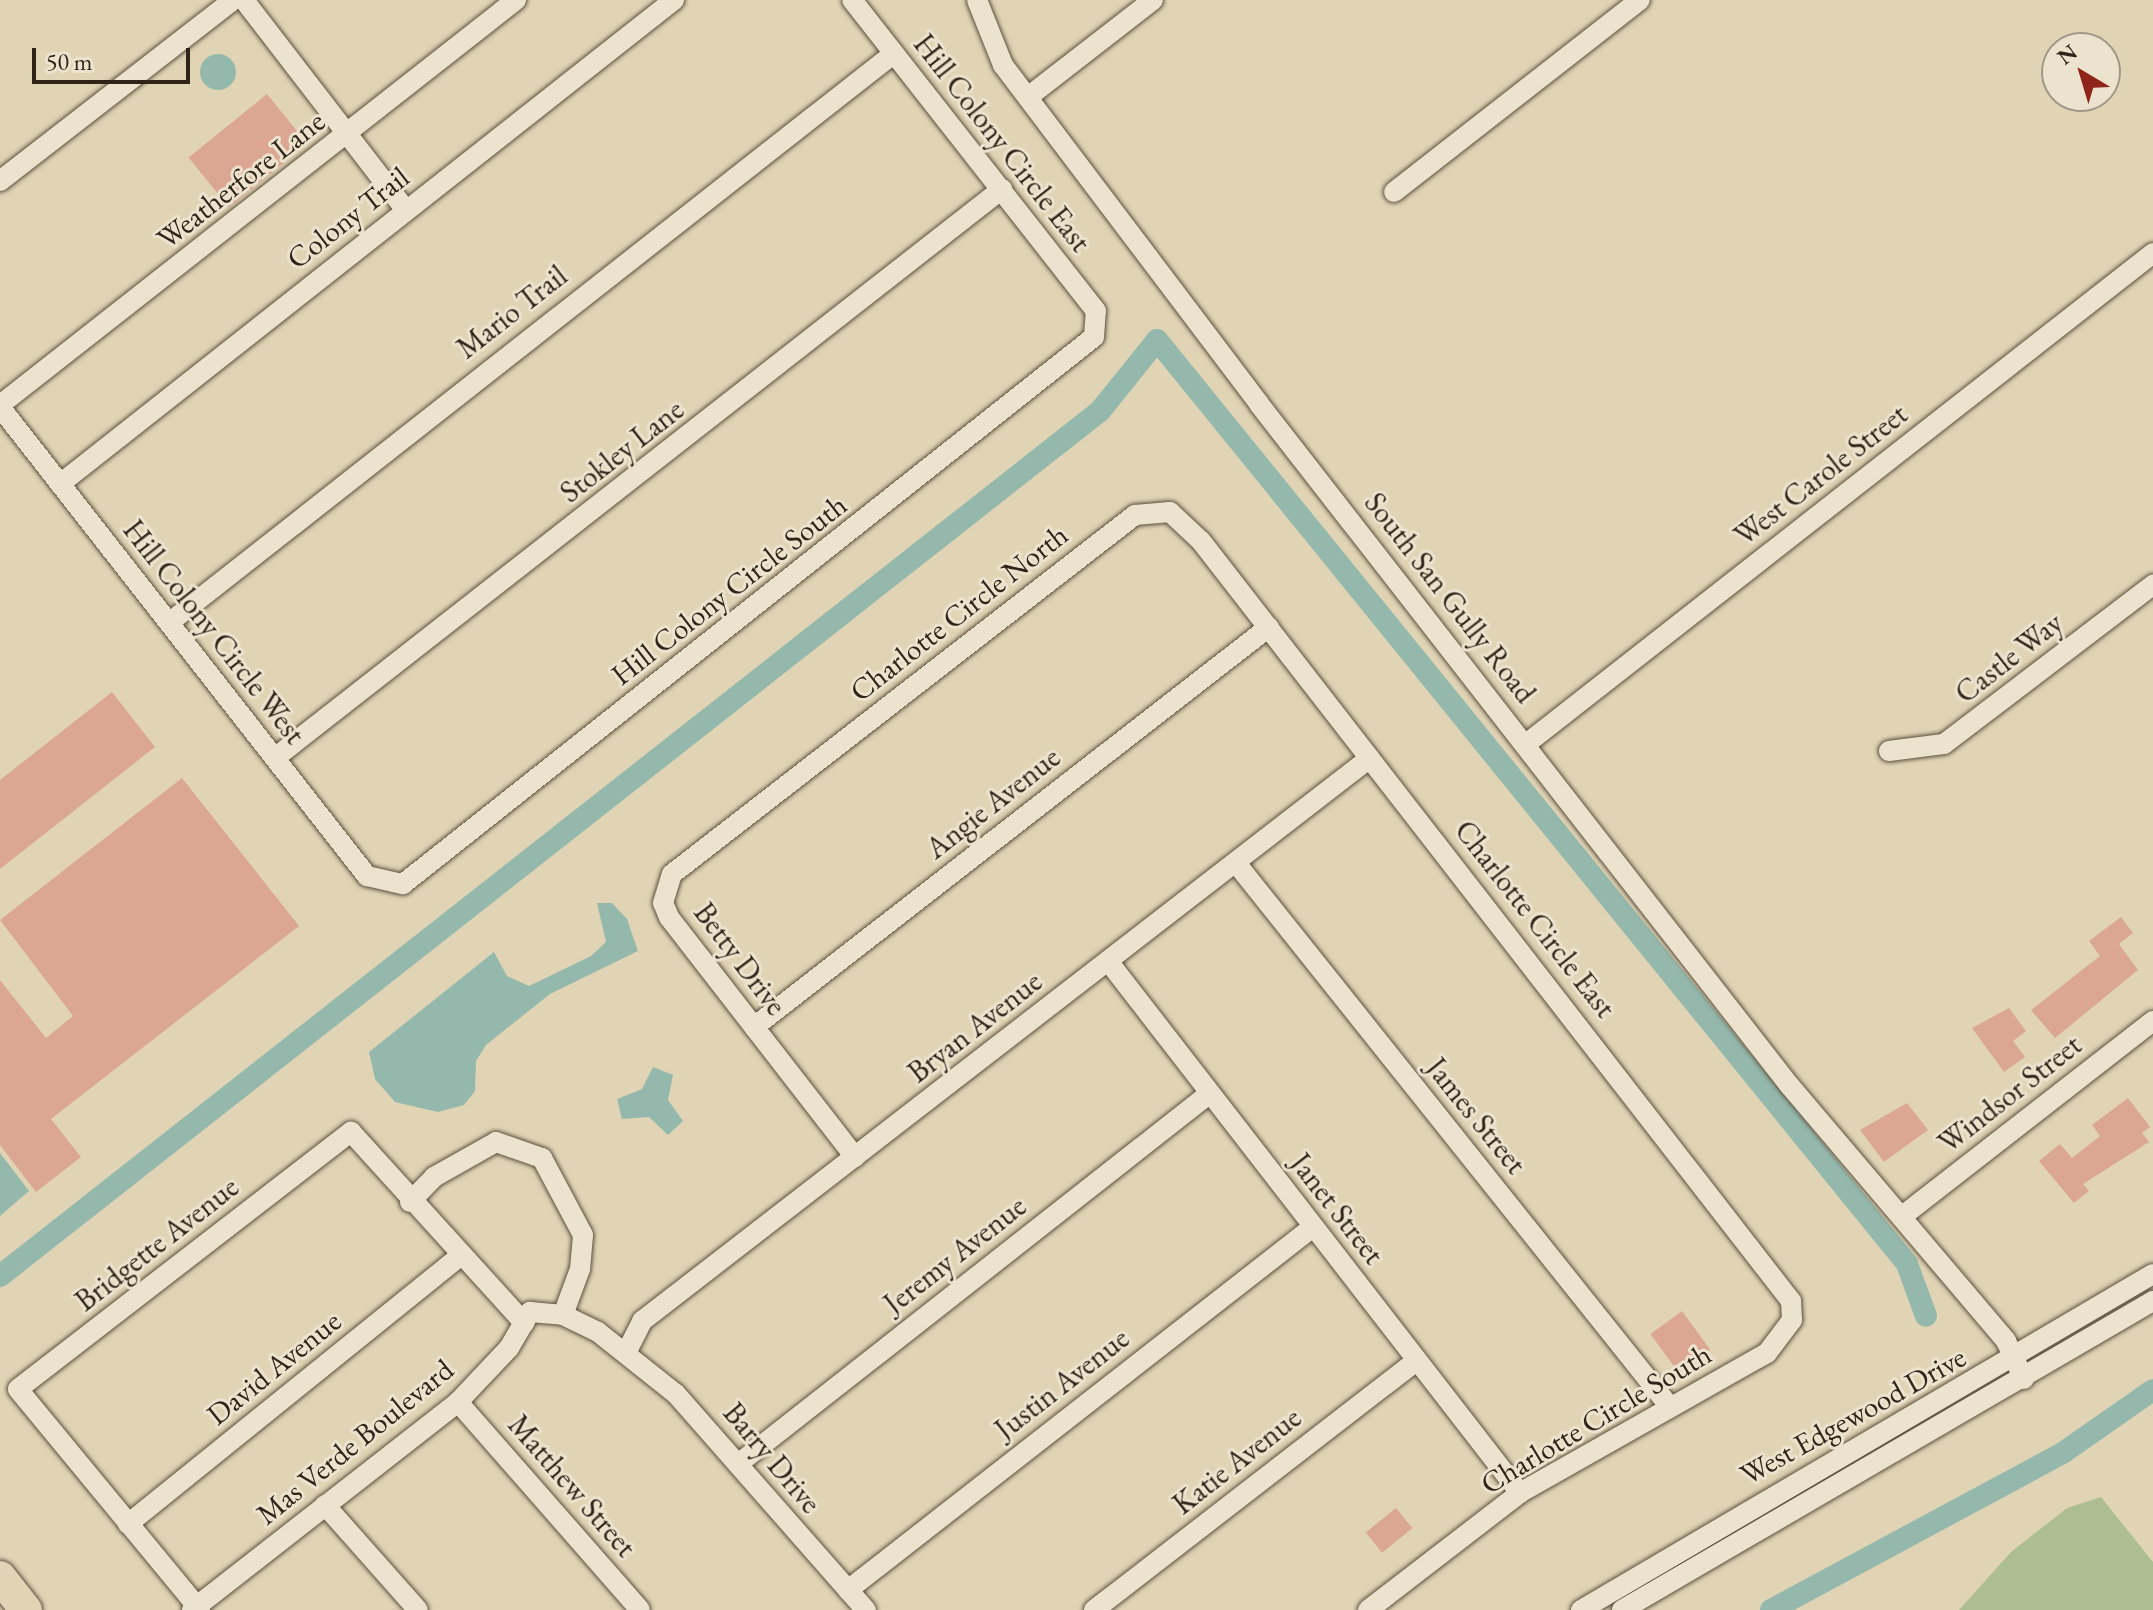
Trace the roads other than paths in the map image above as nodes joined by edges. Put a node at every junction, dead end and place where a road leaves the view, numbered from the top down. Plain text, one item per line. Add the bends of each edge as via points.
1 (233, 0) edge
2 (244, 0) edge
3 (516, 0) edge
4 (674, 0) edge
5 (852, 0) edge
6 (977, 0) edge
7 (1153, 0) edge
8 (1640, 0) edge
9 (893, 54) junction
10 (1028, 97) junction
11 (349, 135) junction
12 (0, 181) edge
13 (1002, 189) junction
14 (1394, 192) dead end
15 (406, 210) junction
16 (2153, 253) edge
17 (1097, 326) joint
18 (0, 406) edge
19 (60, 484) junction
20 (1201, 541) joint
21 (2153, 585) edge
22 (170, 622) junction
23 (1269, 627) junction
24 (1526, 744) junction
25 (1889, 751) dead end
26 (276, 757) junction
27 (1370, 758) junction
28 (756, 809) joint
29 (1236, 863) junction
30 (387, 886) joint
31 (1108, 961) junction
32 (2153, 1021) edge
33 (754, 1027) junction
34 (1209, 1094) junction
35 (855, 1157) junction
36 (410, 1202) junction
37 (1905, 1214) junction
38 (1313, 1227) junction
39 (458, 1258) junction
40 (2153, 1274) edge
41 (2153, 1301) edge
42 (563, 1315) junction
43 (524, 1323) junction
44 (1780, 1341) joint
45 (627, 1351) junction
46 (1417, 1360) junction
47 (2019, 1370) junction
48 (458, 1402) junction
49 (1670, 1407) junction
50 (738, 1464) junction
51 (1520, 1493) junction
52 (325, 1505) junction
53 (128, 1524) junction
54 (0, 1577) edge
55 (848, 1590) junction
56 (196, 1609) edge
57 (26, 1610) edge
58 (418, 1610) edge
59 (640, 1610) edge
60 (866, 1610) edge
61 (1094, 1610) edge
62 (1368, 1610) edge
63 (1581, 1610) edge
64 (1622, 1610) edge

1 - 12 street
2 - 11 street
3 - 11 street, Weatherfore Lane
4 - 15 street, Colony Trail
5 - 9 street, Hill Colony Circle East
6 - 10 street, South San Gully Road via 991,45
7 - 10 street
8 - 14 street
9 - 13 street, Hill Colony Circle East
9 - 22 street, Mario Trail
10 - 24 street, South San Gully Road
11 - 15 street
11 - 18 street, Weatherfore Lane
13 - 17 street, Hill Colony Circle East via 1096,311
13 - 26 street, Stokley Lane
15 - 19 street, Colony Trail
16 - 24 street, West Carole Street
17 - 30 street, Hill Colony Circle South via 1083,348 427,867 403,884
18 - 19 street, Hill Colony Circle West
19 - 22 street, Hill Colony Circle West
20 - 23 street, Charlotte Circle East
20 - 28 street, Charlotte Circle North via 1170,512 1135,515
21 - 25 street, Castle Way via 1944,744
22 - 26 street, Hill Colony Circle West
23 - 27 street, Charlotte Circle East
23 - 33 street, Angie Avenue
24 - 37 street, South San Gully Road via 1790,1086
26 - 30 street, Hill Colony Circle West via 367,876
27 - 29 street, Bryan Avenue
27 - 44 street, Charlotte Circle East via 1786,1288 1792,1320
28 - 33 street, Betty Drive via 672,874 663,903
29 - 31 street, Bryan Avenue
29 - 49 street, James Street
31 - 34 street, Janet Street
31 - 35 street, Bryan Avenue
32 - 37 street, Windsor Street
33 - 35 street, Betty Drive
34 - 38 street, Janet Street
34 - 50 street, Jeremy Avenue
35 - 45 street, Bryan Avenue via 642,1321
36 - 39 street, Bridgette Avenue
36 - 42 street via 434,1177 496,1142 542,1158 583,1235
36 - 53 street, Bridgette Avenue via 351,1132 18,1389
37 - 47 street, South San Gully Road
38 - 46 street, Janet Street
38 - 55 street, Justin Avenue
39 - 43 street, Bridgette Avenue
39 - 53 street, David Avenue
40 - 47 street, West Edgewood Drive
41 - 47 street, West Edgewood Drive
42 - 43 street via 530,1312
42 - 45 street
43 - 48 street, Mas Verde Boulevard
44 - 49 street, Charlotte Circle South
45 - 50 street, Barry Drive
46 - 51 street, Janet Street
46 - 61 street, Katie Avenue
47 - 63 street, West Edgewood Drive via 1685,1544
47 - 64 street, West Edgewood Drive
48 - 52 street, Mas Verde Boulevard
48 - 59 street, Matthew Street
49 - 51 street, Charlotte Circle South
50 - 55 street, Barry Drive
51 - 62 street, Charlotte Circle South
52 - 56 street, Mas Verde Boulevard
52 - 58 street
53 - 56 street, Bridgette Avenue
54 - 57 main road
55 - 60 street, Barry Drive

